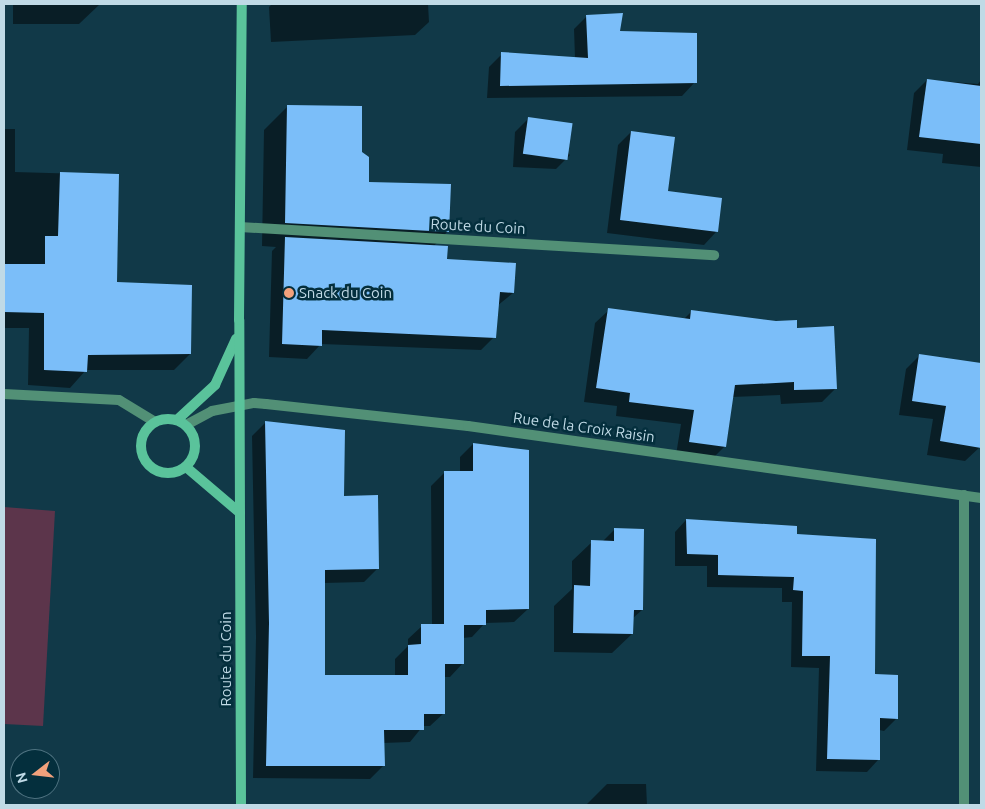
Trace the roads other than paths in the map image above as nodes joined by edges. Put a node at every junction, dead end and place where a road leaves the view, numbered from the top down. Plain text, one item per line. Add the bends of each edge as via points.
1 (242, 4) edge
2 (240, 227) junction
3 (714, 255) dead end
4 (240, 328) junction
5 (4, 394) edge
6 (240, 405) junction
7 (155, 422) junction
8 (182, 423) junction
9 (186, 467) junction
10 (964, 496) junction
11 (981, 498) edge
12 (240, 513) junction
13 (241, 805) edge
14 (964, 805) edge

1 - 2 main road, Route du Coin
2 - 3 street, Route du Coin
2 - 4 main road, Route du Coin
4 - 6 main road, Route du Coin
4 - 8 main road, Route du Coin via 231,355 215,385
5 - 7 street via 119,400
6 - 8 street, Rue de la Croix Raisin via 212,411
6 - 10 street, Rue de la Croix Raisin via 266,404 468,426
6 - 12 main road, Route du Coin
7 - 8 main road
7 - 9 main road via 146,429 141,443 145,462 161,473 174,473
8 - 9 main road via 196,444 194,455
9 - 12 main road
10 - 11 street, Rue de la Croix Raisin
10 - 14 street
12 - 13 main road, Route du Coin

